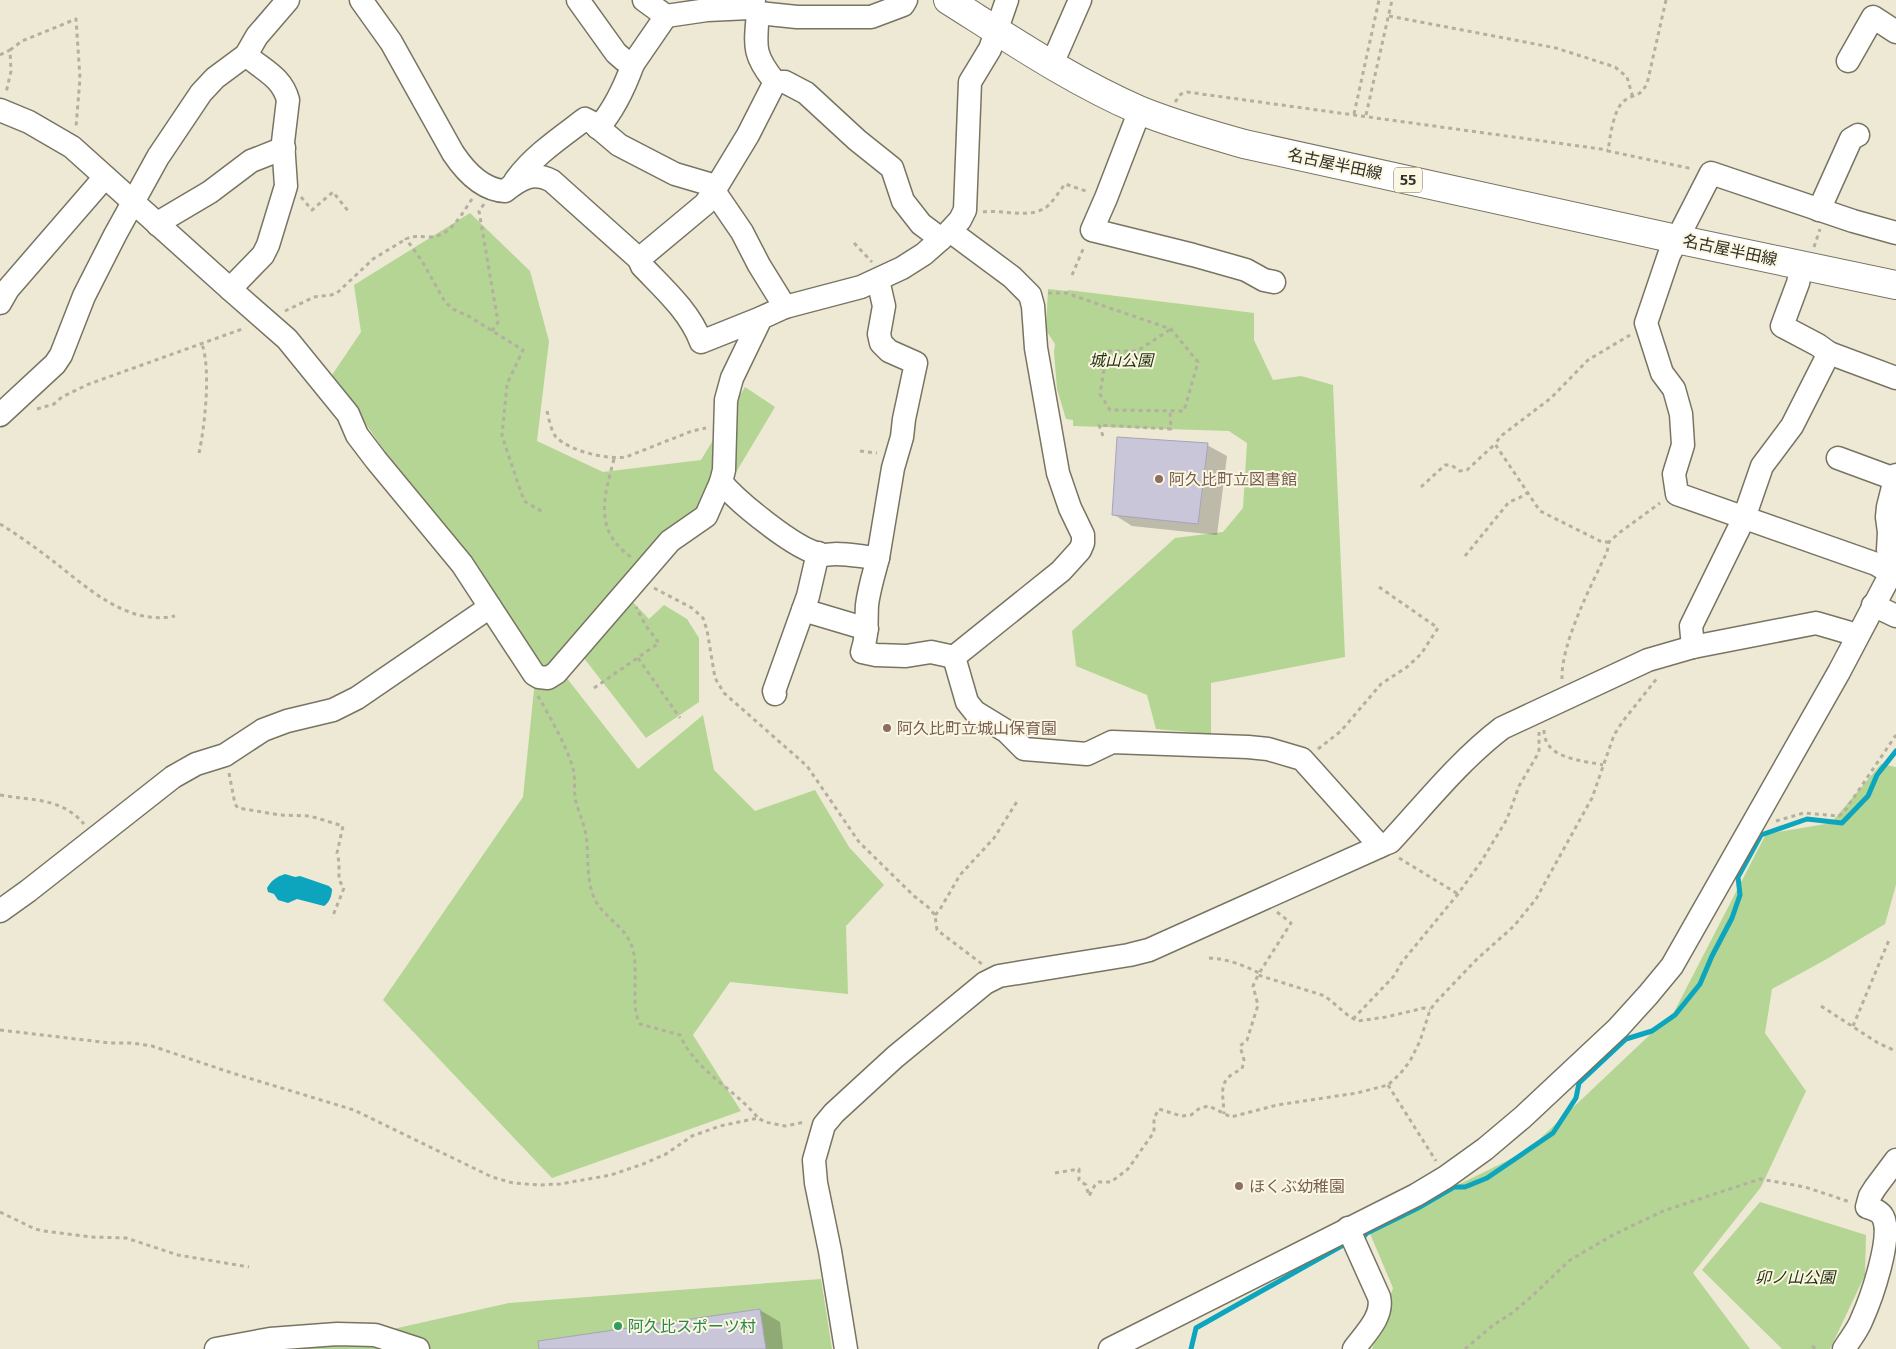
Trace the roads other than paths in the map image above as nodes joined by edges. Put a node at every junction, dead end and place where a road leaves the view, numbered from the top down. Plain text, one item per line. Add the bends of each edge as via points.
1 (288, 0) edge
2 (361, 0) edge
3 (578, 0) edge
4 (644, 0) edge
5 (906, 0) edge
6 (948, 0) edge
7 (1007, 0) edge
8 (1080, 0) edge
9 (754, 7) edge
10 (666, 16) junction
11 (996, 30) junction
12 (1896, 32) edge
13 (246, 55) junction
14 (1848, 61) dead end
15 (633, 64) junction
16 (1052, 64) junction
17 (775, 82) junction
18 (2, 103) edge
19 (1140, 110) junction
20 (598, 128) junction
21 (1858, 135) dead end
22 (284, 148) junction
23 (105, 176) junction
24 (496, 186) junction
25 (714, 191) junction
26 (133, 202) junction
27 (1822, 211) junction
28 (158, 225) junction
29 (951, 228) junction
30 (1896, 233) edge
31 (1676, 239) junction
32 (639, 259) junction
33 (1805, 266) junction
34 (878, 280) junction
35 (1274, 282) dead end
36 (1896, 285) edge
37 (230, 289) junction
38 (0, 303) edge
39 (785, 307) junction
40 (761, 318) junction
41 (1829, 354) junction
42 (1896, 378) edge
43 (1, 414) edge
44 (1838, 458) dead end
45 (1895, 477) edge
46 (721, 482) junction
47 (1744, 518) junction
48 (818, 553) junction
49 (878, 558) junction
50 (1895, 566) edge
51 (1873, 605) junction
52 (490, 607) junction
53 (803, 610) junction
54 (1896, 616) edge
55 (867, 629) junction
56 (1856, 638) junction
57 (1693, 647) junction
58 (954, 657) junction
59 (775, 694) dead end
60 (1382, 845) junction
61 (0, 911) edge
62 (1896, 1160) edge
63 (1348, 1228) junction
64 (216, 1349) edge
65 (418, 1349) edge
66 (846, 1349) edge
67 (1110, 1349) edge
68 (1354, 1349) edge
69 (1844, 1349) edge

1 - 13 street via 256,36
2 - 24 street via 391,42 462,166
3 - 15 street via 616,53
4 - 10 street
5 - 9 street via 871,17 797,17
6 - 11 main road, 名古屋半田線 / 55
7 - 11 street
8 - 16 street
9 - 10 street
9 - 17 street via 758,57 761,66
10 - 15 street
11 - 16 main road, 名古屋半田線 / 55
11 - 29 street via 990,49 970,82 964,210
12 - 14 street via 1873,17
13 - 22 street via 273,75 286,94
13 - 26 street via 201,93 158,157
15 - 20 street via 619,96
16 - 19 main road, 名古屋半田線 / 55
17 - 25 street
17 - 29 street via 785,82 806,94 892,168 903,201 921,224
18 - 23 street via 72,147
19 - 31 main road, 名古屋半田線 / 55 via 1244,144
19 - 35 street via 1092,230 1246,270
20 - 24 street via 584,119 545,149 522,172
20 - 25 street via 619,145 675,174 709,184
21 - 27 street via 1851,140
22 - 28 street via 250,161 210,192
22 - 37 street via 286,182 268,244 263,255
23 - 26 street
23 - 38 street via 8,289
24 - 32 street via 536,175 552,181
25 - 32 street via 705,204
25 - 39 street
26 - 28 street
26 - 43 street via 84,296 61,355
27 - 30 street
27 - 31 street via 1711,173
28 - 37 street
29 - 34 street via 924,254
29 - 58 street via 1030,295 1058,473 1084,543 1061,571
31 - 33 main road, 名古屋半田線 / 55
31 - 47 street via 1646,323 1662,373 1674,389 1682,414 1683,445 1674,474 1677,494
32 - 40 street via 682,309 701,342
33 - 36 main road, 名古屋半田線 / 55
33 - 41 street via 1782,326
34 - 39 street
34 - 49 street via 884,306 879,334 881,344 916,364 902,437 892,468
37 - 52 street via 287,339 348,414 357,435 462,564
39 - 40 street
40 - 46 street via 732,378 726,400 726,453
41 - 42 street
41 - 47 street via 1792,426 1762,466
44 - 45 street
45 - 50 street via 1887,517 1888,550
46 - 48 street via 733,496 792,541
46 - 52 street via 706,516 670,541 632,578 556,673 548,678 534,674
47 - 50 street via 1876,564
47 - 57 street via 1691,626
48 - 49 street
48 - 53 street
49 - 55 street via 870,590
50 - 51 street
51 - 54 street
51 - 56 street
52 - 61 street via 357,698 334,710 287,720 263,730 225,754 196,764 173,777
53 - 55 street
53 - 59 street
55 - 58 street via 862,652 906,656 931,652
56 - 57 street via 1816,623
56 - 63 street via 1840,672 1672,966 1648,995 1618,1028 1486,1149 1416,1195
57 - 60 street via 1648,660 1544,713 1502,728 1448,776 1390,842
58 - 60 street via 967,702 975,712 1006,731 1024,749 1087,754 1112,742 1268,749 1302,759
60 - 66 street via 1149,950 999,976 985,983 834,1113 826,1122 814,1160
62 - 69 street via 1870,1196 1867,1207 1882,1215 1886,1224 1881,1264 1862,1320
63 - 67 street
63 - 68 street via 1380,1297 1381,1306
64 - 65 street via 270,1339 337,1334 376,1335

